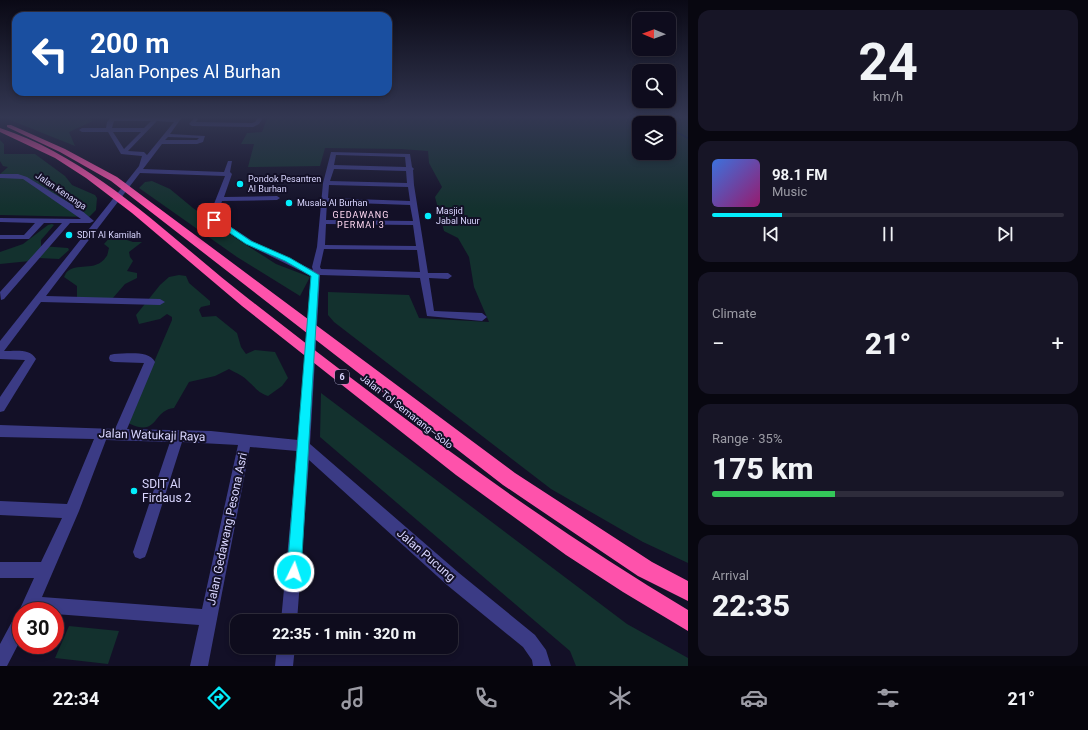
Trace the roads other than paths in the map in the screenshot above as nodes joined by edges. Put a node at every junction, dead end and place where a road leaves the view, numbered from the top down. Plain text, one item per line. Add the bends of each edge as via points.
1 (36, 147) edge
2 (56, 147) edge
3 (119, 147) edge
4 (129, 147) edge
5 (157, 147) edge
6 (123, 153) junction
7 (230, 162) dead end
8 (331, 167) junction
9 (139, 169) junction
10 (411, 169) junction
11 (227, 174) junction
12 (0, 176) edge
13 (326, 183) junction
14 (411, 185) junction
15 (277, 198) dead end
16 (220, 199) junction
17 (324, 200) junction
18 (413, 203) junction
19 (99, 219) junction
20 (0, 220) edge
21 (41, 221) junction
22 (68, 221) junction
23 (88, 221) junction
24 (322, 222) junction
25 (417, 223) junction
26 (0, 237) edge
27 (321, 247) junction
28 (420, 248) junction
29 (317, 274) junction
30 (424, 275) junction
31 (448, 276) dead end
32 (0, 298) edge
33 (35, 301) junction
34 (160, 302) dead end
35 (482, 317) dead end
36 (0, 348) edge
37 (0, 356) edge
38 (114, 358) dead end
39 (0, 406) edge
40 (0, 431) edge
41 (102, 434) junction
42 (119, 434) junction
43 (178, 436) junction
44 (245, 440) junction
45 (303, 446) junction
46 (0, 508) edge
47 (72, 511) junction
48 (140, 552) dead end
49 (0, 570) edge
50 (46, 571) junction
51 (688, 591) edge
52 (31, 602) edge
53 (64, 609) edge
54 (290, 614) edge
55 (209, 618) junction
56 (688, 621) edge
57 (12, 637) edge
58 (285, 654) edge
59 (1, 656) edge
60 (199, 666) edge
61 (284, 666) edge
62 (542, 666) edge

1 - 56 highway, Jalan Tol Semarang–Solo / 6 via 65,161 110,193 200,267 484,488
2 - 51 highway, Jalan Tol Semarang–Solo / 6 via 114,179 509,479 645,569
3 - 6 street
4 - 6 street
5 - 9 street
6 - 9 street via 144,154
7 - 11 street
8 - 10 street
8 - 10 street via 333,153 363,153 408,155
8 - 13 street
9 - 11 street
9 - 19 street
10 - 14 street
11 - 16 street
12 - 23 street, Jalan Kenanga via 25,178
13 - 14 street
13 - 17 street
14 - 18 street
15 - 16 street
16 - 29 street via 214,220 248,243
17 - 18 street
17 - 24 street
18 - 25 street
19 - 23 street
19 - 33 street
20 - 21 street
21 - 22 street
21 - 26 street via 26,237
22 - 23 street
22 - 32 street
24 - 25 street
24 - 27 street
25 - 28 street
27 - 28 street
27 - 29 street via 316,267
28 - 30 street
29 - 30 street
29 - 45 street
30 - 31 street
30 - 35 street via 430,315
33 - 34 street
33 - 36 street
37 - 39 street via 28,356 31,359
38 - 42 street via 146,359 150,362
40 - 41 street, Jalan Watukaji Raya
41 - 42 street, Jalan Watukaji Raya
41 - 47 street, Jalan Gedawang Pesona Asri
42 - 43 street, Jalan Watukaji Raya
43 - 44 street, Jalan Watukaji Raya
43 - 48 street
44 - 45 street, Jalan Watukaji Raya
44 - 55 street, Jalan Gedawang Pesona Asri
45 - 54 street
45 - 62 street, Jalan Pucung via 453,579 529,641 540,656
46 - 47 street
47 - 50 street, Jalan Gedawang Pesona Asri
49 - 50 street
50 - 52 street, Jalan Gedawang Pesona Asri
53 - 55 street, Jalan Gedawang Pesona Asri
55 - 60 street, Jalan Gedawang Pesona Asri
57 - 59 street
58 - 61 street

